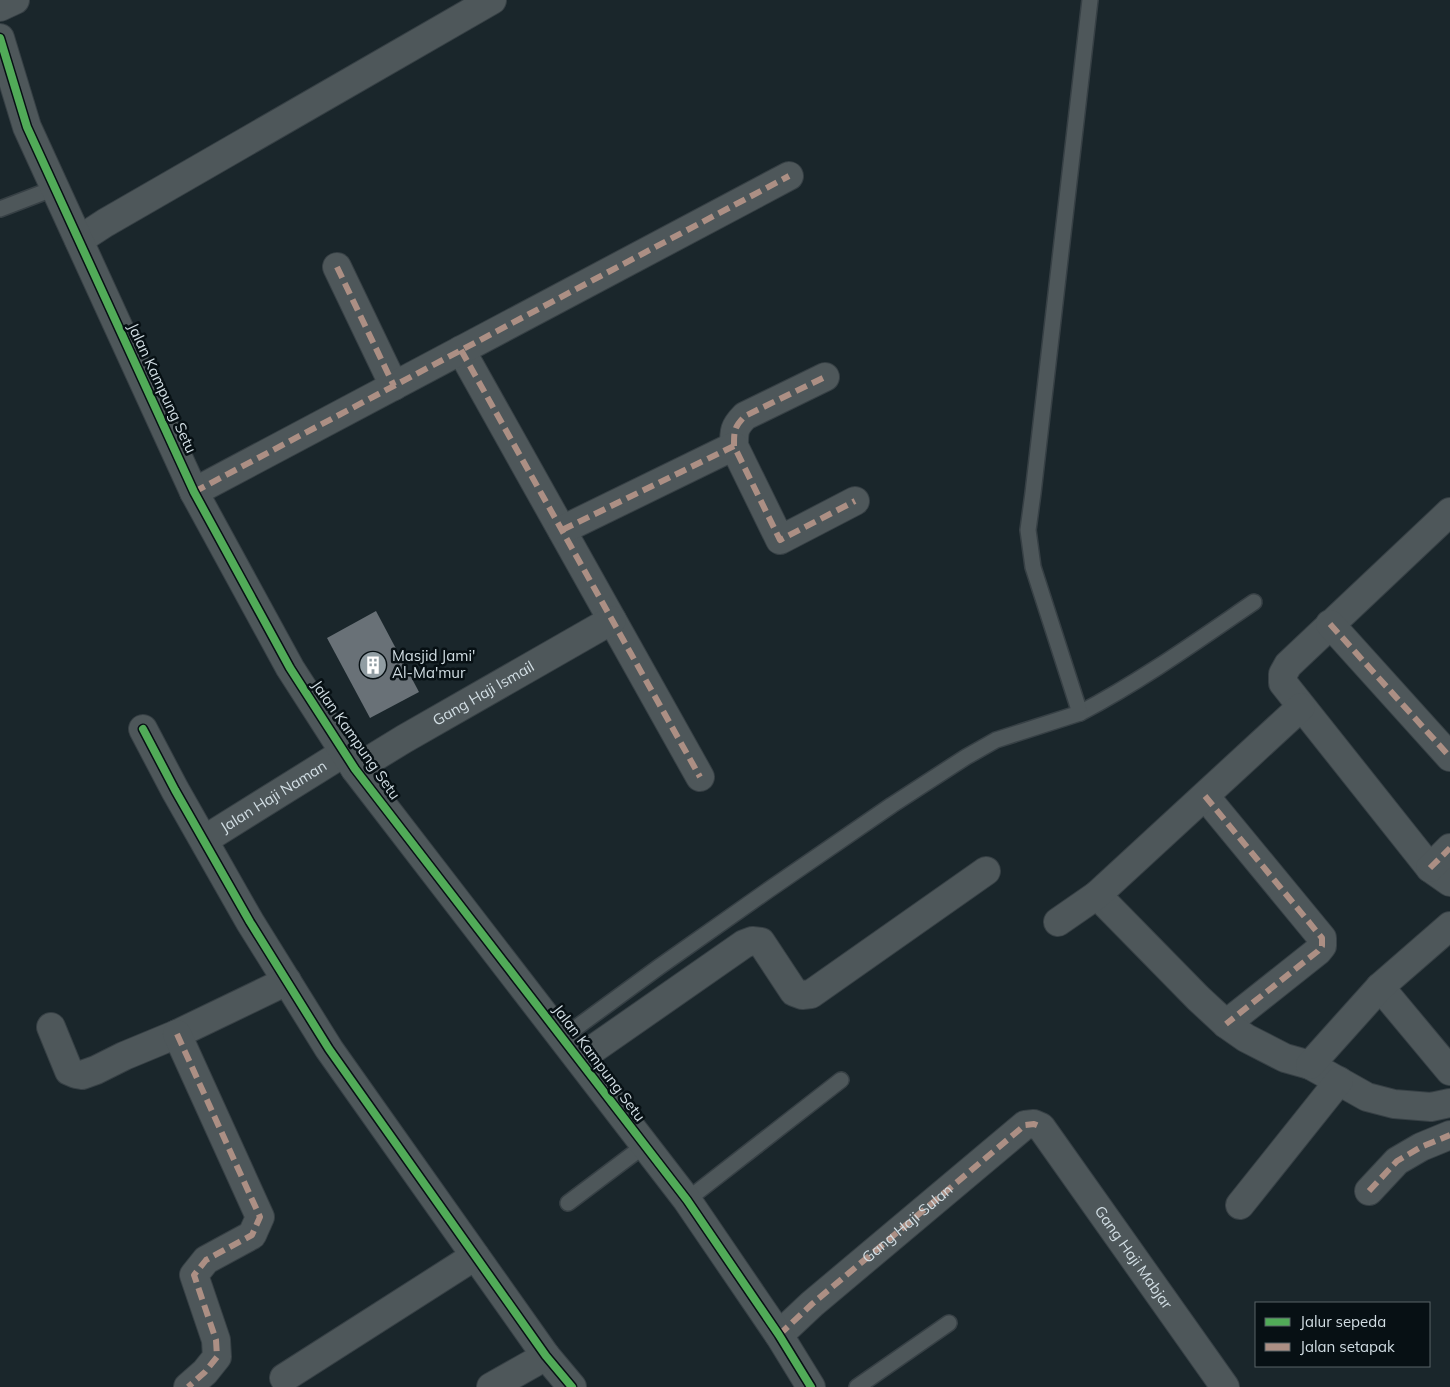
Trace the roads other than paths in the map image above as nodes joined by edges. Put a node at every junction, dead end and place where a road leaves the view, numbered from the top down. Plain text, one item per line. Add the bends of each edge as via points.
1 (15, 0) edge
2 (492, 0) edge
3 (1090, 0) edge
4 (0, 7) edge
5 (0, 38) edge
6 (789, 176) dead end
7 (55, 188) junction
8 (0, 209) edge
9 (78, 240) junction
10 (337, 267) dead end
11 (461, 350) junction
12 (825, 377) dead end
13 (394, 386) junction
14 (734, 446) junction
15 (194, 492) junction
16 (855, 501) dead end
17 (1450, 512) edge
18 (562, 530) junction
19 (1254, 602) dead end
20 (612, 620) junction
21 (1330, 624) junction
22 (1301, 707) junction
23 (1080, 713) junction
24 (143, 729) dead end
25 (1450, 757) edge
26 (350, 760) junction
27 (700, 777) dead end
28 (1205, 796) junction
29 (204, 840) junction
30 (1450, 848) edge
31 (986, 872) dead end
32 (1440, 875) edge
33 (1097, 895) junction
34 (1058, 922) dead end
35 (1450, 926) edge
36 (286, 981) junction
37 (1380, 987) junction
38 (1226, 1024) junction
39 (51, 1027) dead end
40 (177, 1034) junction
41 (562, 1038) junction
42 (579, 1059) junction
43 (1310, 1065) junction
44 (1450, 1071) edge
45 (841, 1080) dead end
46 (1339, 1082) junction
47 (1450, 1103) edge
48 (1041, 1127) joint
49 (1450, 1135) edge
50 (645, 1145) junction
51 (1369, 1192) dead end
52 (687, 1200) junction
53 (568, 1203) dead end
54 (1240, 1206) dead end
55 (475, 1256) junction
56 (948, 1323) dead end
57 (779, 1335) junction
58 (546, 1356) junction
59 (284, 1378) dead end
60 (188, 1387) edge
61 (491, 1387) edge
62 (572, 1387) edge
63 (811, 1387) edge
64 (857, 1387) edge
65 (1225, 1387) edge

1 - 4 street
2 - 9 street
3 - 23 lane via 1028,530 1033,566
5 - 7 street, Jalan Kampung Setu via 27,127
6 - 11 street
7 - 8 lane
7 - 9 street, Jalan Kampung Setu
9 - 15 street, Jalan Kampung Setu
10 - 13 street
11 - 13 street
11 - 18 street
12 - 14 street via 745,416 734,430
13 - 15 street
14 - 16 street via 780,540
14 - 18 street
15 - 26 street, Jalan Kampung Setu via 290,668
17 - 21 street
18 - 20 street
19 - 23 lane via 1140,679
20 - 26 street, Gang Haji Ismail via 404,738
20 - 27 street
21 - 22 street via 1288,665 1283,674 1283,683
21 - 25 street
22 - 28 street
22 - 32 street
23 - 41 lane via 996,740 966,757 658,967
24 - 29 street
26 - 29 street, Jalan Haji Naman
26 - 41 street, Jalan Kampung Setu
28 - 33 street
28 - 38 street via 1322,938 1318,951
29 - 36 street
30 - 32 street
31 - 42 street via 811,994 794,992 761,942 752,941
33 - 34 street
33 - 38 street
35 - 37 street
36 - 40 street
36 - 55 street via 329,1049
37 - 43 street
37 - 44 street
38 - 43 street via 1285,1058
39 - 40 street via 70,1071 82,1075
40 - 60 street via 260,1217 252,1236 206,1260 194,1274 216,1340 217,1357
41 - 42 street, Jalan Kampung Setu
42 - 50 street, Jalan Kampung Setu
43 - 46 street
45 - 52 lane
46 - 47 street via 1367,1097 1394,1104 1431,1107
46 - 54 street
48 - 57 street, Gang Haji Sulan via 1025,1125
48 - 65 street, Gang Haji Mabjar
49 - 51 street via 1397,1161
50 - 52 street, Jalan Kampung Setu
50 - 53 lane
52 - 57 street, Jalan Kampung Setu
55 - 58 street
55 - 59 street
56 - 64 lane
57 - 63 street, Jalan Kampung Setu
58 - 61 street
58 - 62 street

